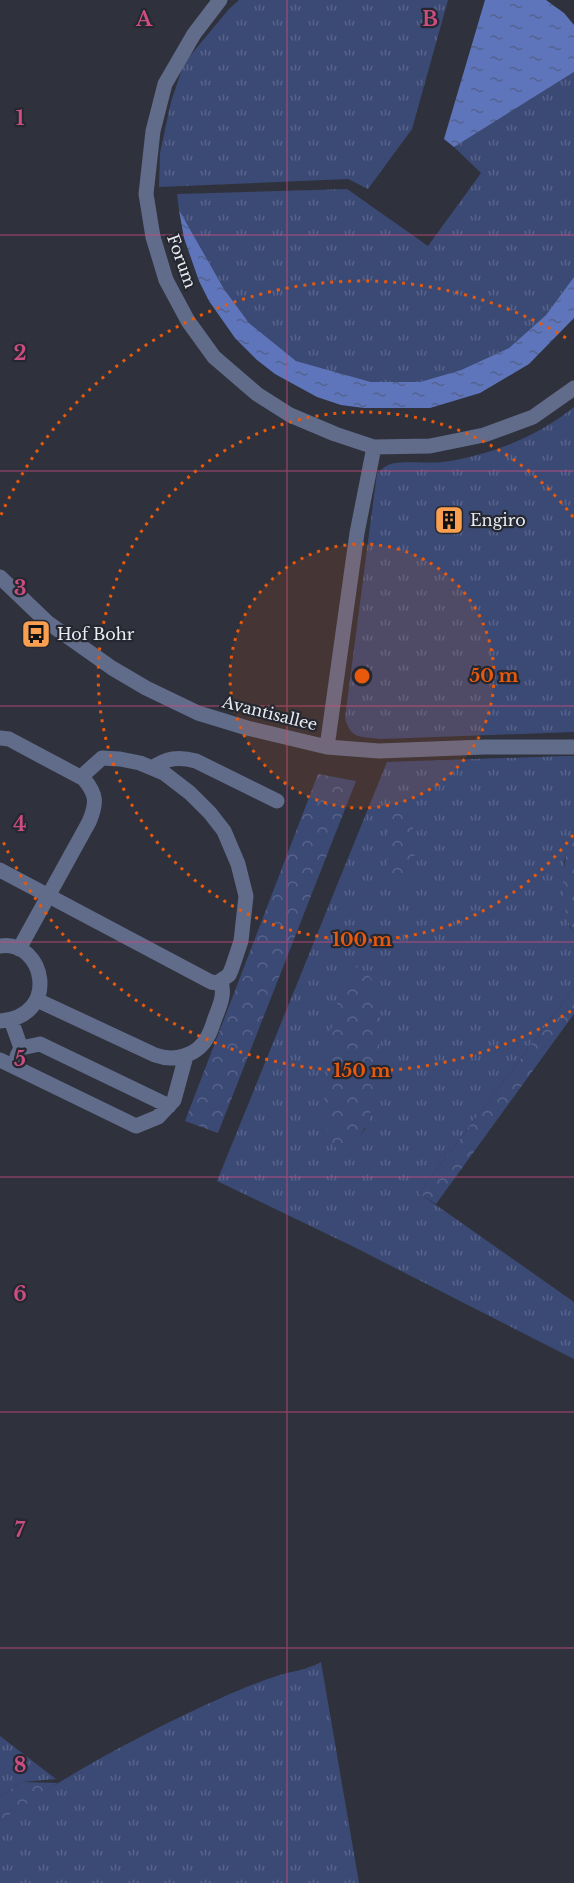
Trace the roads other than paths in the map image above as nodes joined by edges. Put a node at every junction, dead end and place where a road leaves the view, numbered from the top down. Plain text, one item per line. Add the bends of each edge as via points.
1 (220, 0) edge
2 (574, 388) edge
3 (374, 447) junction
4 (0, 578) edge
5 (0, 738) edge
6 (327, 747) junction
7 (574, 747) edge
8 (152, 768) junction
9 (81, 777) junction
10 (277, 801) dead end
11 (0, 870) edge
12 (49, 896) junction
13 (0, 946) edge
14 (19, 949) junction
15 (221, 981) junction
16 (37, 1000) junction
17 (5, 1021) edge
18 (21, 1048) junction
19 (186, 1056) junction
20 (6, 1063) edge
21 (169, 1106) junction

1 - 3 street, Forum via 194,34 165,84 153,131 146,194 166,280 188,321 214,357 258,394 291,415
2 - 3 street, Forum via 532,417 484,435 430,446
3 - 6 street via 357,532
4 - 6 street, Avantisallee via 56,630 154,692 198,713
5 - 9 street via 9,739
6 - 7 street, Avantisallee via 379,751
8 - 9 street via 102,758
8 - 10 street via 172,758 196,761
8 - 15 street via 190,793 210,813 224,831 238,864 246,896 241,941 229,975
9 - 12 street via 92,788 94,810
11 - 12 street
12 - 14 street
12 - 15 street via 211,982
13 - 14 street
14 - 16 street via 39,971
15 - 19 street via 222,1001 208,1036
16 - 17 street via 28,1012
16 - 19 street via 162,1058
17 - 18 street
18 - 20 street
18 - 21 street via 40,1044
19 - 21 street via 174,1101
20 - 21 street via 136,1126 158,1118

